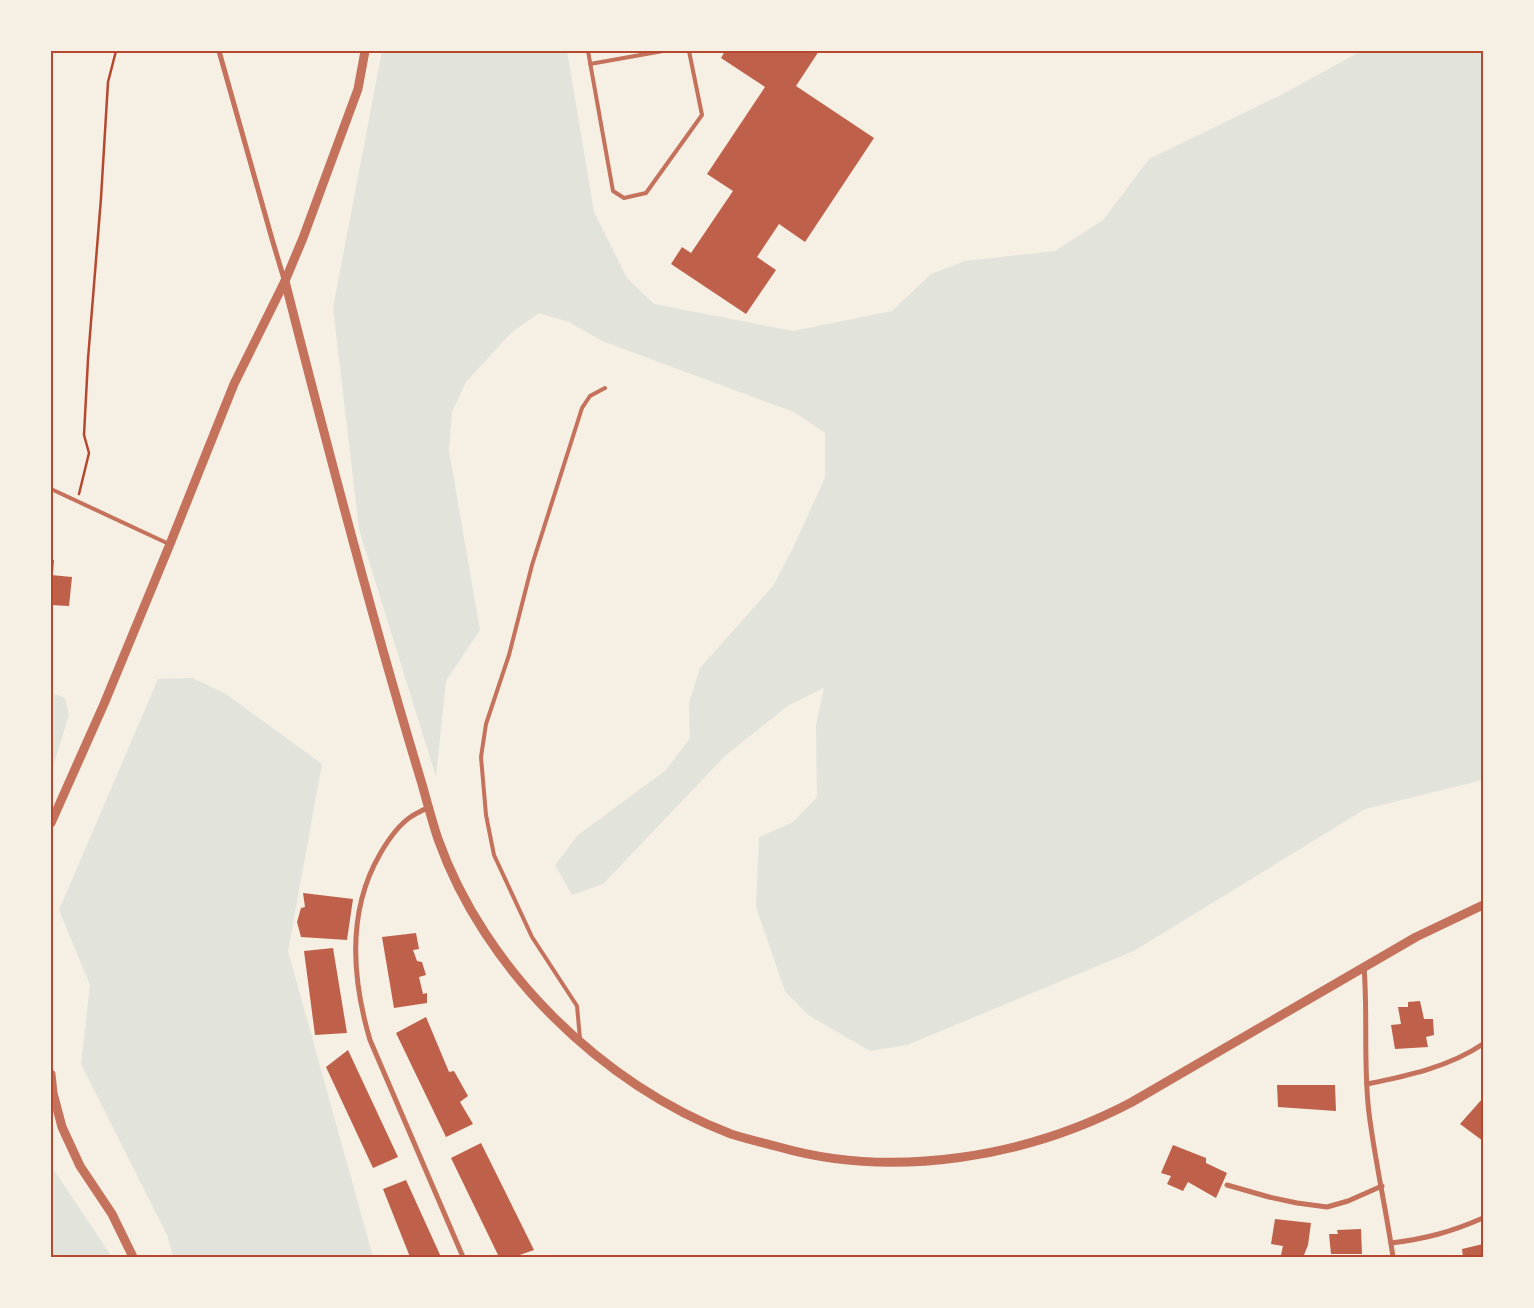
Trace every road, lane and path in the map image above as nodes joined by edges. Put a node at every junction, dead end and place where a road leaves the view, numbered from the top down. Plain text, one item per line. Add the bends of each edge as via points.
1 (116, 51) edge
2 (219, 51) edge
3 (366, 51) edge
4 (588, 51) edge
5 (663, 51) edge
6 (689, 51) edge
7 (590, 64) junction
8 (285, 281) junction
9 (605, 388) dead end
10 (51, 489) edge
11 (77, 501) junction
12 (170, 544) junction
13 (429, 807) junction
14 (51, 823) edge
15 (1483, 905) edge
16 (1364, 968) junction
17 (580, 1042) junction
18 (1483, 1044) edge
19 (51, 1074) edge
20 (1367, 1084) junction
21 (1227, 1185) dead end
22 (1382, 1186) junction
23 (1483, 1218) edge
24 (1391, 1243) junction
25 (133, 1257) edge
26 (463, 1257) edge
27 (1393, 1257) edge

1 - 11 path via 108,82 88,359 84,435 89,453
2 - 8 street
3 - 8 street via 358,89
4 - 7 lane
5 - 7 lane
6 - 7 lane via 702,115 646,193 624,198 613,191
8 - 12 street via 234,384
8 - 13 street via 352,541
9 - 17 lane via 590,396 582,408 532,565 509,655 486,724 481,757 486,815 494,855 532,937 577,1006
10 - 11 lane
11 - 12 lane
12 - 14 street
13 - 17 street via 438,840 456,880 494,947 542,1006
13 - 26 street via 399,827 372,868 357,915 355,957 362,1014 370,1040
15 - 16 street via 1416,937
16 - 17 street via 1104,1117 1035,1142 943,1159 848,1161 799,1153 733,1134 651,1094
16 - 20 street
18 - 20 street via 1419,1072
19 - 25 street via 62,1127 80,1166 112,1214
20 - 22 street
21 - 22 street via 1297,1203 1327,1206
22 - 24 street
23 - 24 street via 1428,1238
24 - 27 street

